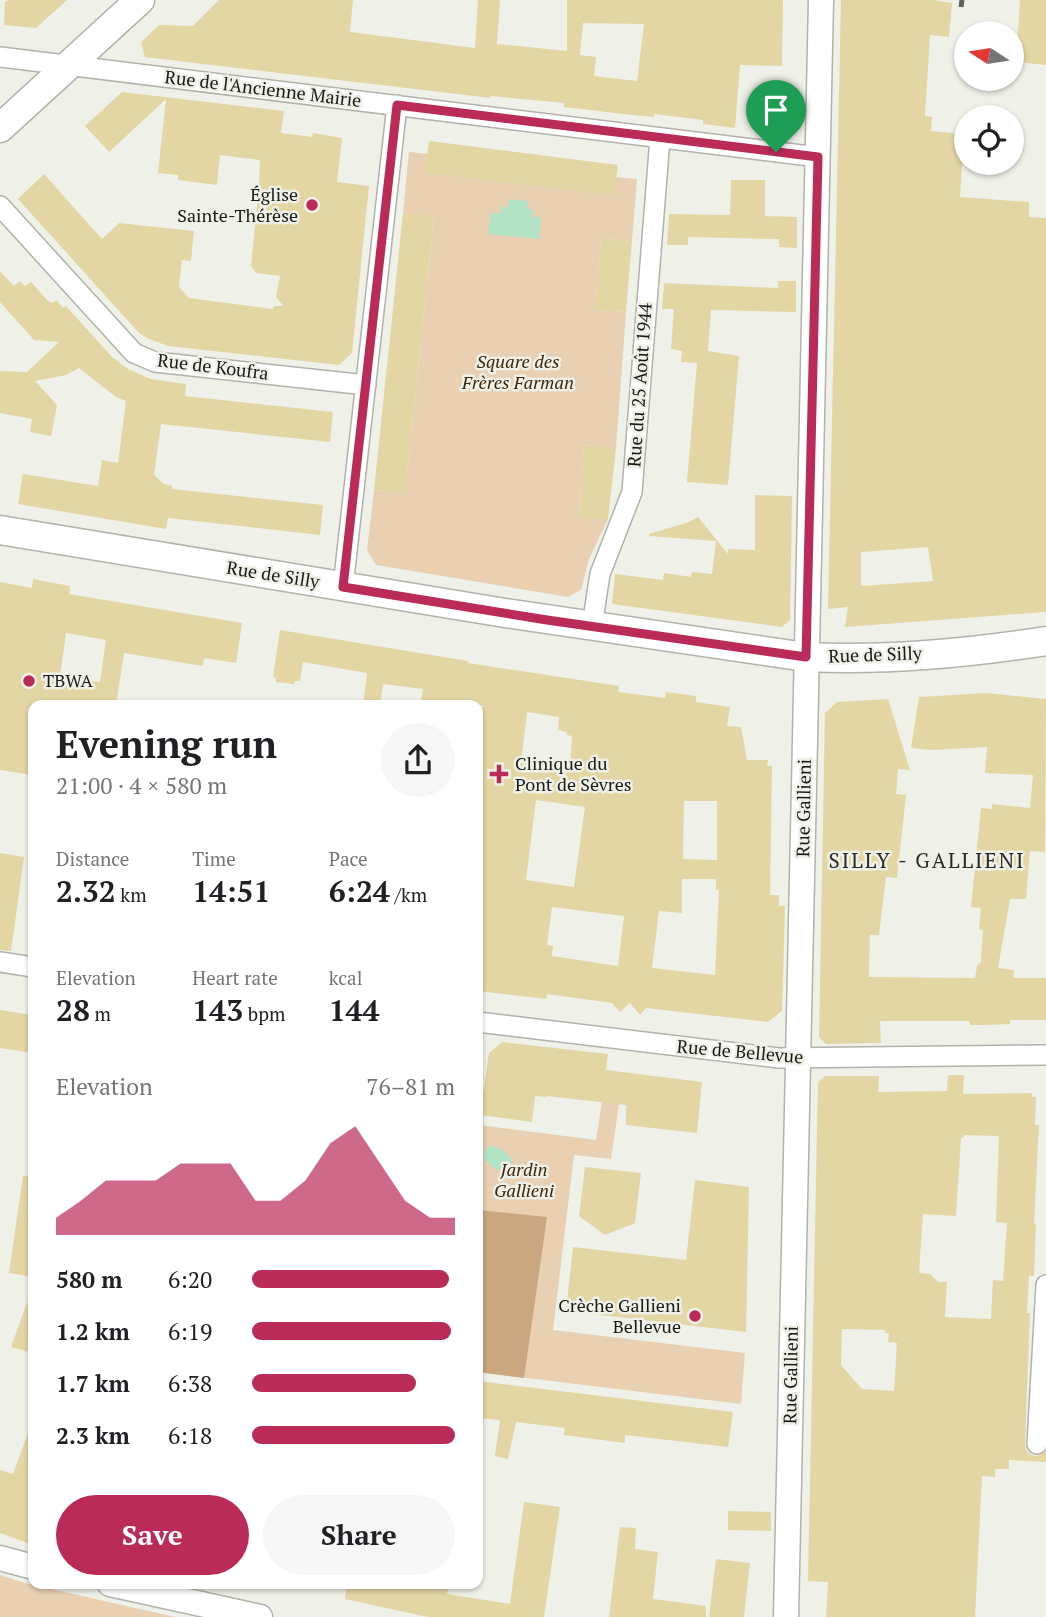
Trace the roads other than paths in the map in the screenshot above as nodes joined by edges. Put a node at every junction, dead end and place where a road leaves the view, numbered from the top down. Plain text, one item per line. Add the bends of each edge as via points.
1 (140, 0) edge
2 (821, 0) edge
3 (0, 57) edge
4 (69, 66) junction
5 (397, 105) junction
6 (0, 128) edge
7 (660, 138) junction
8 (818, 157) junction
9 (0, 206) edge
10 (366, 385) junction
11 (0, 530) edge
12 (343, 587) junction
13 (592, 626) junction
14 (1046, 641) edge
15 (806, 657) junction
16 (0, 962) edge
17 (28, 966) edge
18 (483, 1023) edge
19 (1046, 1055) edge
20 (798, 1058) junction
21 (1046, 1285) edge
22 (1037, 1444) dead end
23 (0, 1558) edge
24 (28, 1566) edge
25 (133, 1589) edge
26 (260, 1617) edge
27 (786, 1617) edge

1 - 4 main road
2 - 8 street, Rue Gallieni
3 - 4 street, Rue de l'Ancienne Mairie
4 - 5 street, Rue de l'Ancienne Mairie
4 - 6 main road
5 - 7 street, Rue de l'Ancienne Mairie
5 - 10 street
7 - 8 street, Rue de l'Ancienne Mairie
7 - 13 street, Rue du 25 Août 1944 via 632,492 600,574
8 - 15 street, Rue Gallieni
9 - 10 street, Rue de Koufra via 134,353 155,362
10 - 12 street
11 - 12 main road, Rue de Silly
12 - 13 main road, Rue de Silly
13 - 15 main road, Rue de Silly
14 - 15 main road, Rue de Silly via 923,654
15 - 20 street, Rue Gallieni
16 - 17 street
18 - 20 street, Rue de Bellevue
19 - 20 street, Rue de Bellevue
20 - 27 street, Rue Gallieni
21 - 22 street
23 - 24 street
25 - 26 street

